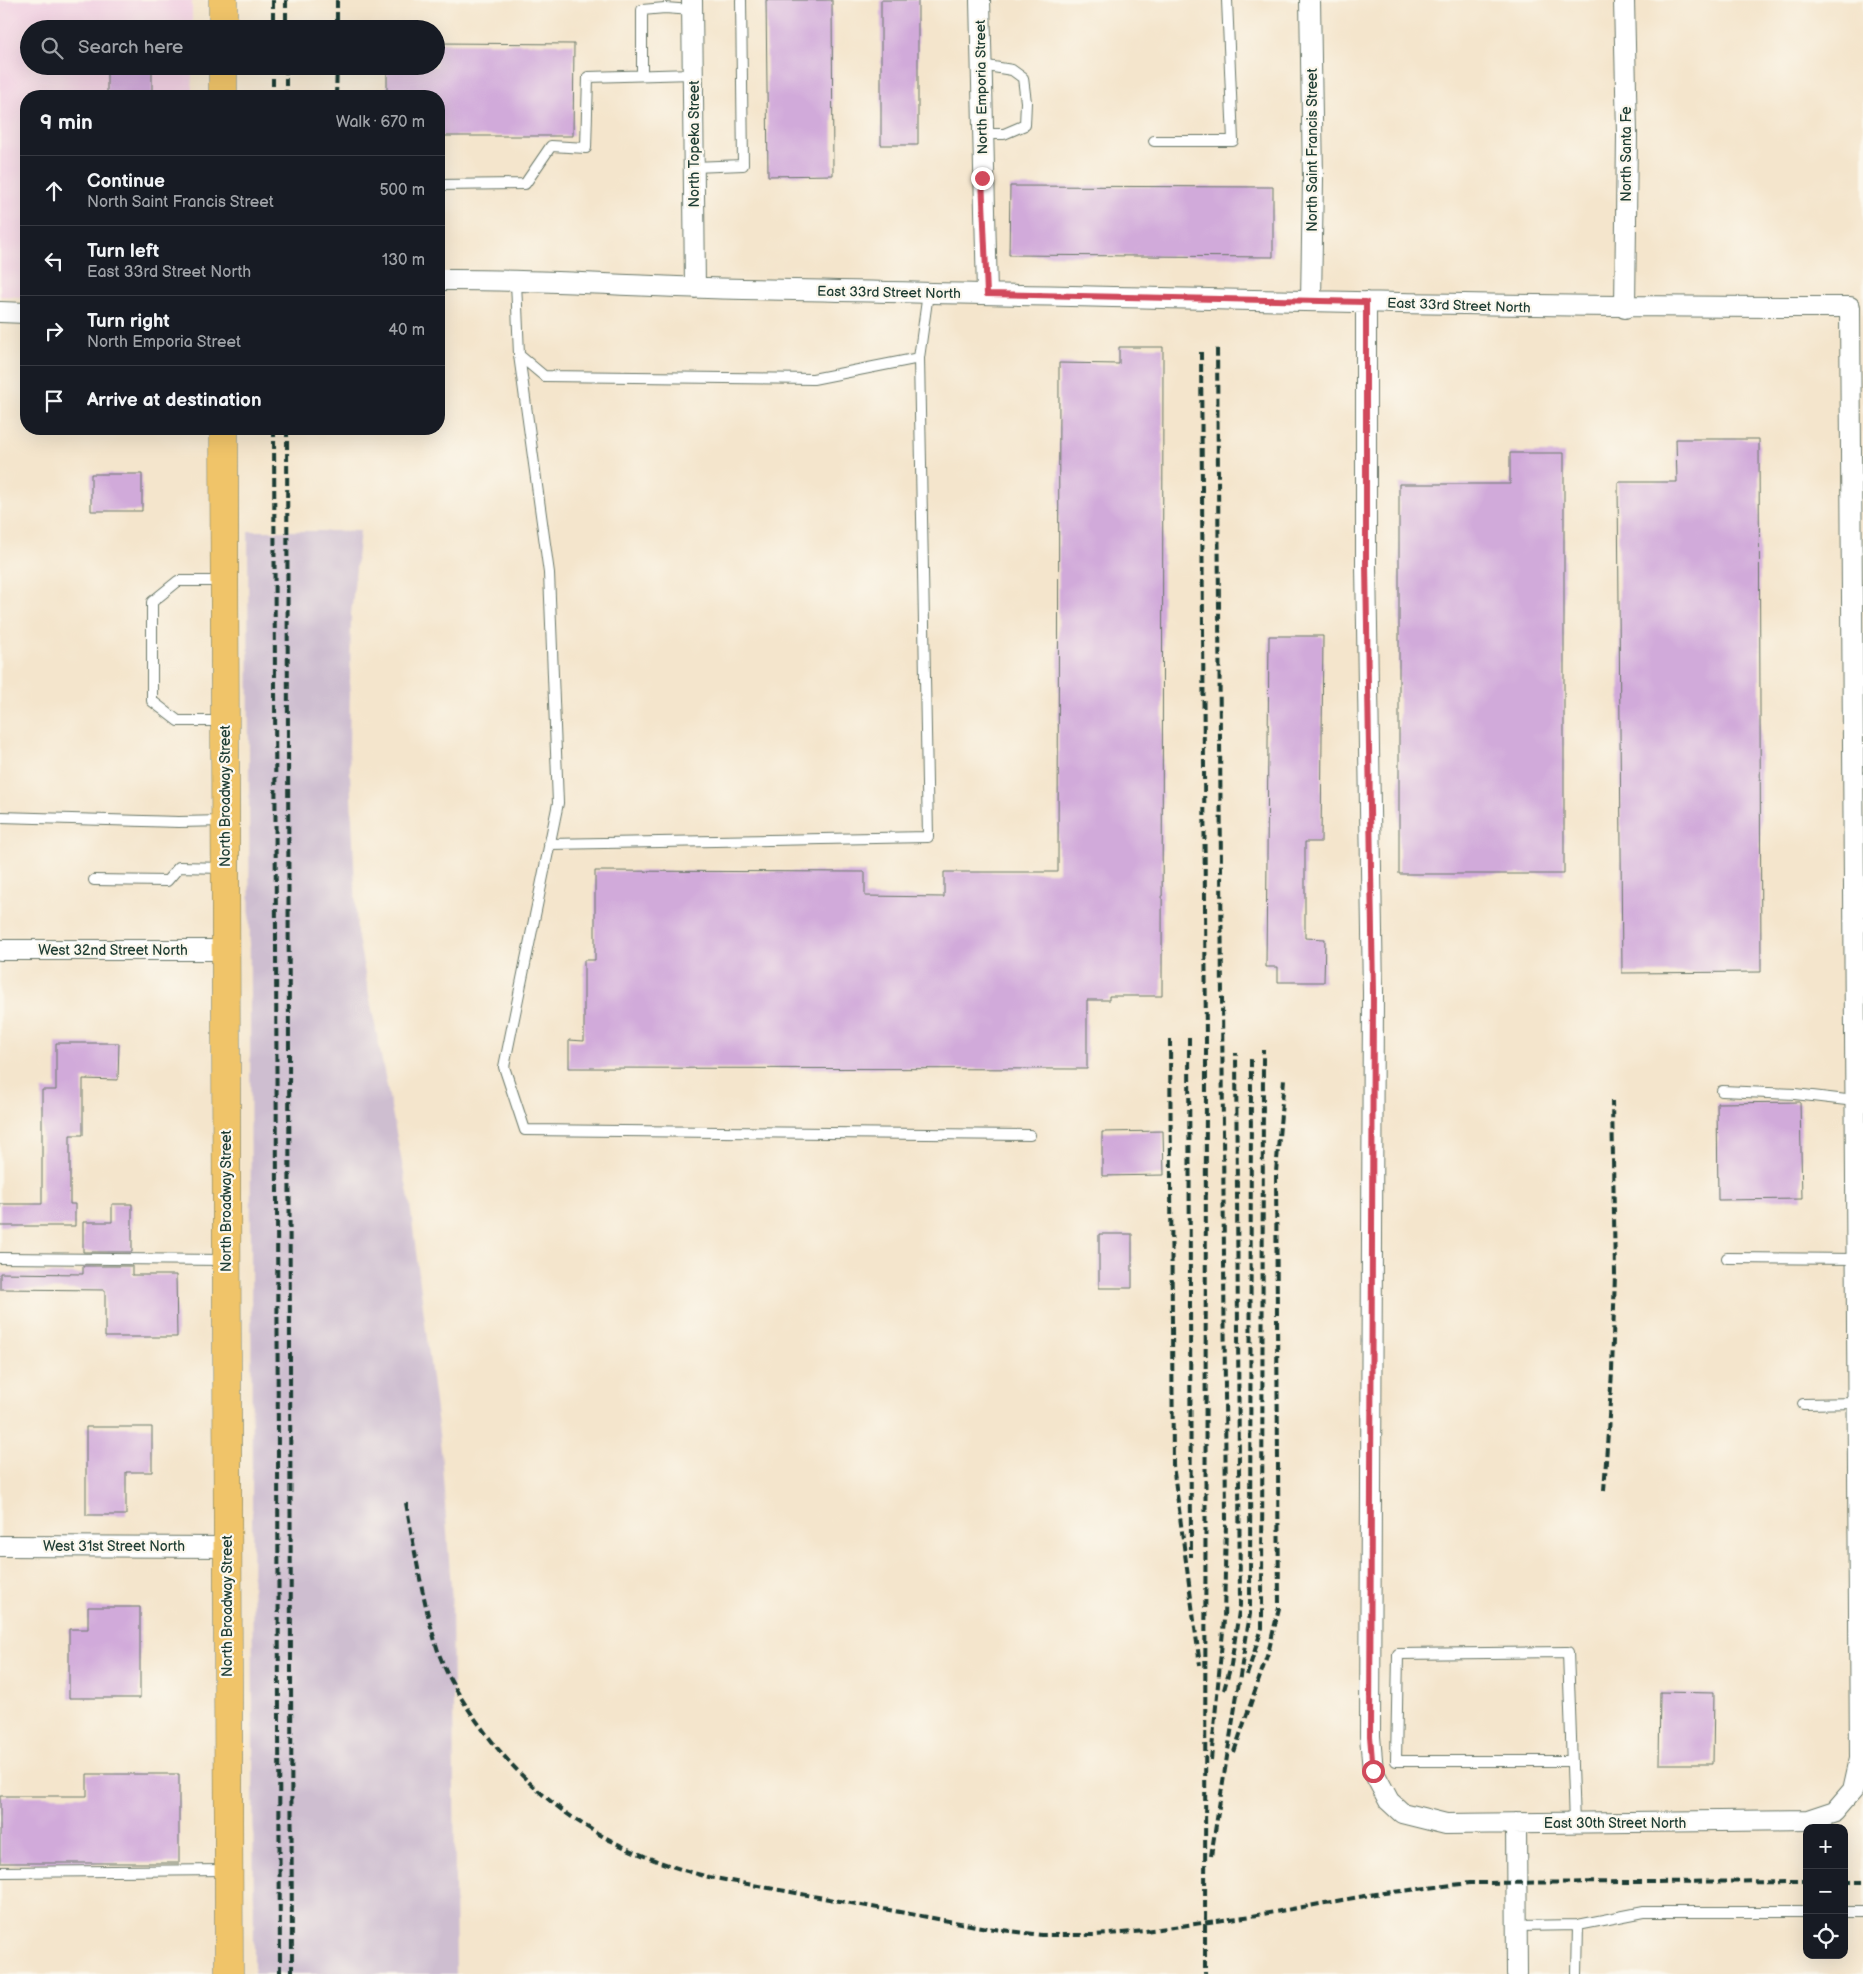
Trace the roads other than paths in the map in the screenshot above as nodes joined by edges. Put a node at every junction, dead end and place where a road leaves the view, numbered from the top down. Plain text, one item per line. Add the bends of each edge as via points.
1 (223, 0) edge
2 (741, 0) edge
3 (980, 0) edge
4 (1227, 0) edge
5 (1310, 0) edge
6 (1624, 0) edge
7 (692, 5) edge
8 (223, 20) edge
9 (981, 65) junction
10 (642, 74) junction
11 (693, 74) junction
12 (223, 75) edge
13 (223, 90) edge
14 (982, 134) junction
15 (1154, 141) dead end
16 (694, 167) junction
17 (445, 185) edge
18 (445, 280) edge
19 (516, 281) junction
20 (695, 288) junction
21 (928, 293) junction
22 (987, 294) junction
23 (1312, 301) junction
24 (1366, 302) junction
25 (1625, 308) junction
26 (0, 312) edge
27 (20, 313) edge
28 (519, 355) junction
29 (919, 358) junction
30 (224, 435) edge
31 (224, 581) junction
32 (225, 721) junction
33 (0, 817) edge
34 (225, 821) junction
35 (549, 844) junction
36 (225, 868) junction
37 (94, 880) dead end
38 (0, 950) edge
39 (226, 950) junction
40 (1722, 1091) dead end
41 (1855, 1101) junction
42 (1030, 1135) dead end
43 (1860, 1201) edge
44 (0, 1258) edge
45 (1727, 1258) dead end
46 (1857, 1259) junction
47 (226, 1260) junction
48 (1858, 1403) junction
49 (1803, 1404) dead end
50 (1861, 1444) edge
51 (0, 1546) edge
52 (227, 1546) junction
53 (1862, 1759) edge
54 (1572, 1761) junction
55 (1516, 1823) junction
56 (1574, 1823) junction
57 (228, 1870) junction
58 (0, 1872) edge
59 (1803, 1912) edge
60 (1848, 1912) edge
61 (1863, 1912) edge
62 (1578, 1925) junction
63 (1517, 1926) junction
64 (229, 1974) edge
65 (1517, 1974) edge
66 (1577, 1974) edge

1 - 8 main road
2 - 16 lane via 743,165
3 - 9 street, North Emporia Street
4 - 15 lane via 1233,141
5 - 23 street, North Saint Francis Street
6 - 25 street, North Santa Fe via 1627,134
7 - 10 lane via 642,10
7 - 11 street, North Topeka Street
9 - 14 street, North Emporia Street
9 - 14 lane via 1012,70 1023,78 1026,102 1024,125 1004,134
10 - 11 lane
10 - 17 lane via 588,77 586,148 551,146 525,184
11 - 16 street, North Topeka Street
12 - 13 main road
14 - 22 street, North Emporia Street
16 - 20 street, North Topeka Street
18 - 19 street, East 33rd Street North
19 - 20 street, East 33rd Street North
19 - 28 lane
20 - 21 street, East 33rd Street North
21 - 22 street, East 33rd Street North
21 - 29 lane
22 - 23 street, East 33rd Street North
23 - 24 street, East 33rd Street North
24 - 25 street, East 33rd Street North
24 - 55 street, East 30th Street North via 1366,564 1373,992 1370,1736 1373,1771 1389,1801 1402,1813 1446,1824
25 - 41 street, East 33rd Street North via 1850,307
26 - 27 street
28 - 29 lane via 544,376 812,379
28 - 35 lane via 549,573 558,803
29 - 35 lane via 928,837
30 - 31 main road, North Broadway Street
31 - 32 main road, North Broadway Street
31 - 32 lane via 178,581 152,602 152,701 178,721
32 - 34 main road, North Broadway Street
33 - 34 lane
34 - 36 main road, North Broadway Street
35 - 42 lane via 504,1067 525,1130
36 - 37 lane via 179,867 167,881
36 - 39 main road, North Broadway Street
38 - 39 street, West 32nd Street North
39 - 47 main road, North Broadway Street
40 - 41 lane
41 - 43 street
43 - 46 street
44 - 47 lane
45 - 46 lane
46 - 48 street
47 - 52 main road, North Broadway Street
48 - 49 lane
48 - 50 street
50 - 53 street
51 - 52 street, West 31st Street North
52 - 57 main road, North Broadway Street
53 - 56 street, East 30th Street North via 1854,1790 1835,1811 1808,1820
54 - 54 lane via 1568,1652 1398,1654 1396,1761
54 - 56 lane
55 - 56 street, East 30th Street North
55 - 63 street
57 - 58 lane
57 - 64 main road, North Broadway Street
59 - 62 lane via 1644,1912
60 - 61 lane
62 - 63 lane
62 - 66 lane
63 - 65 street

